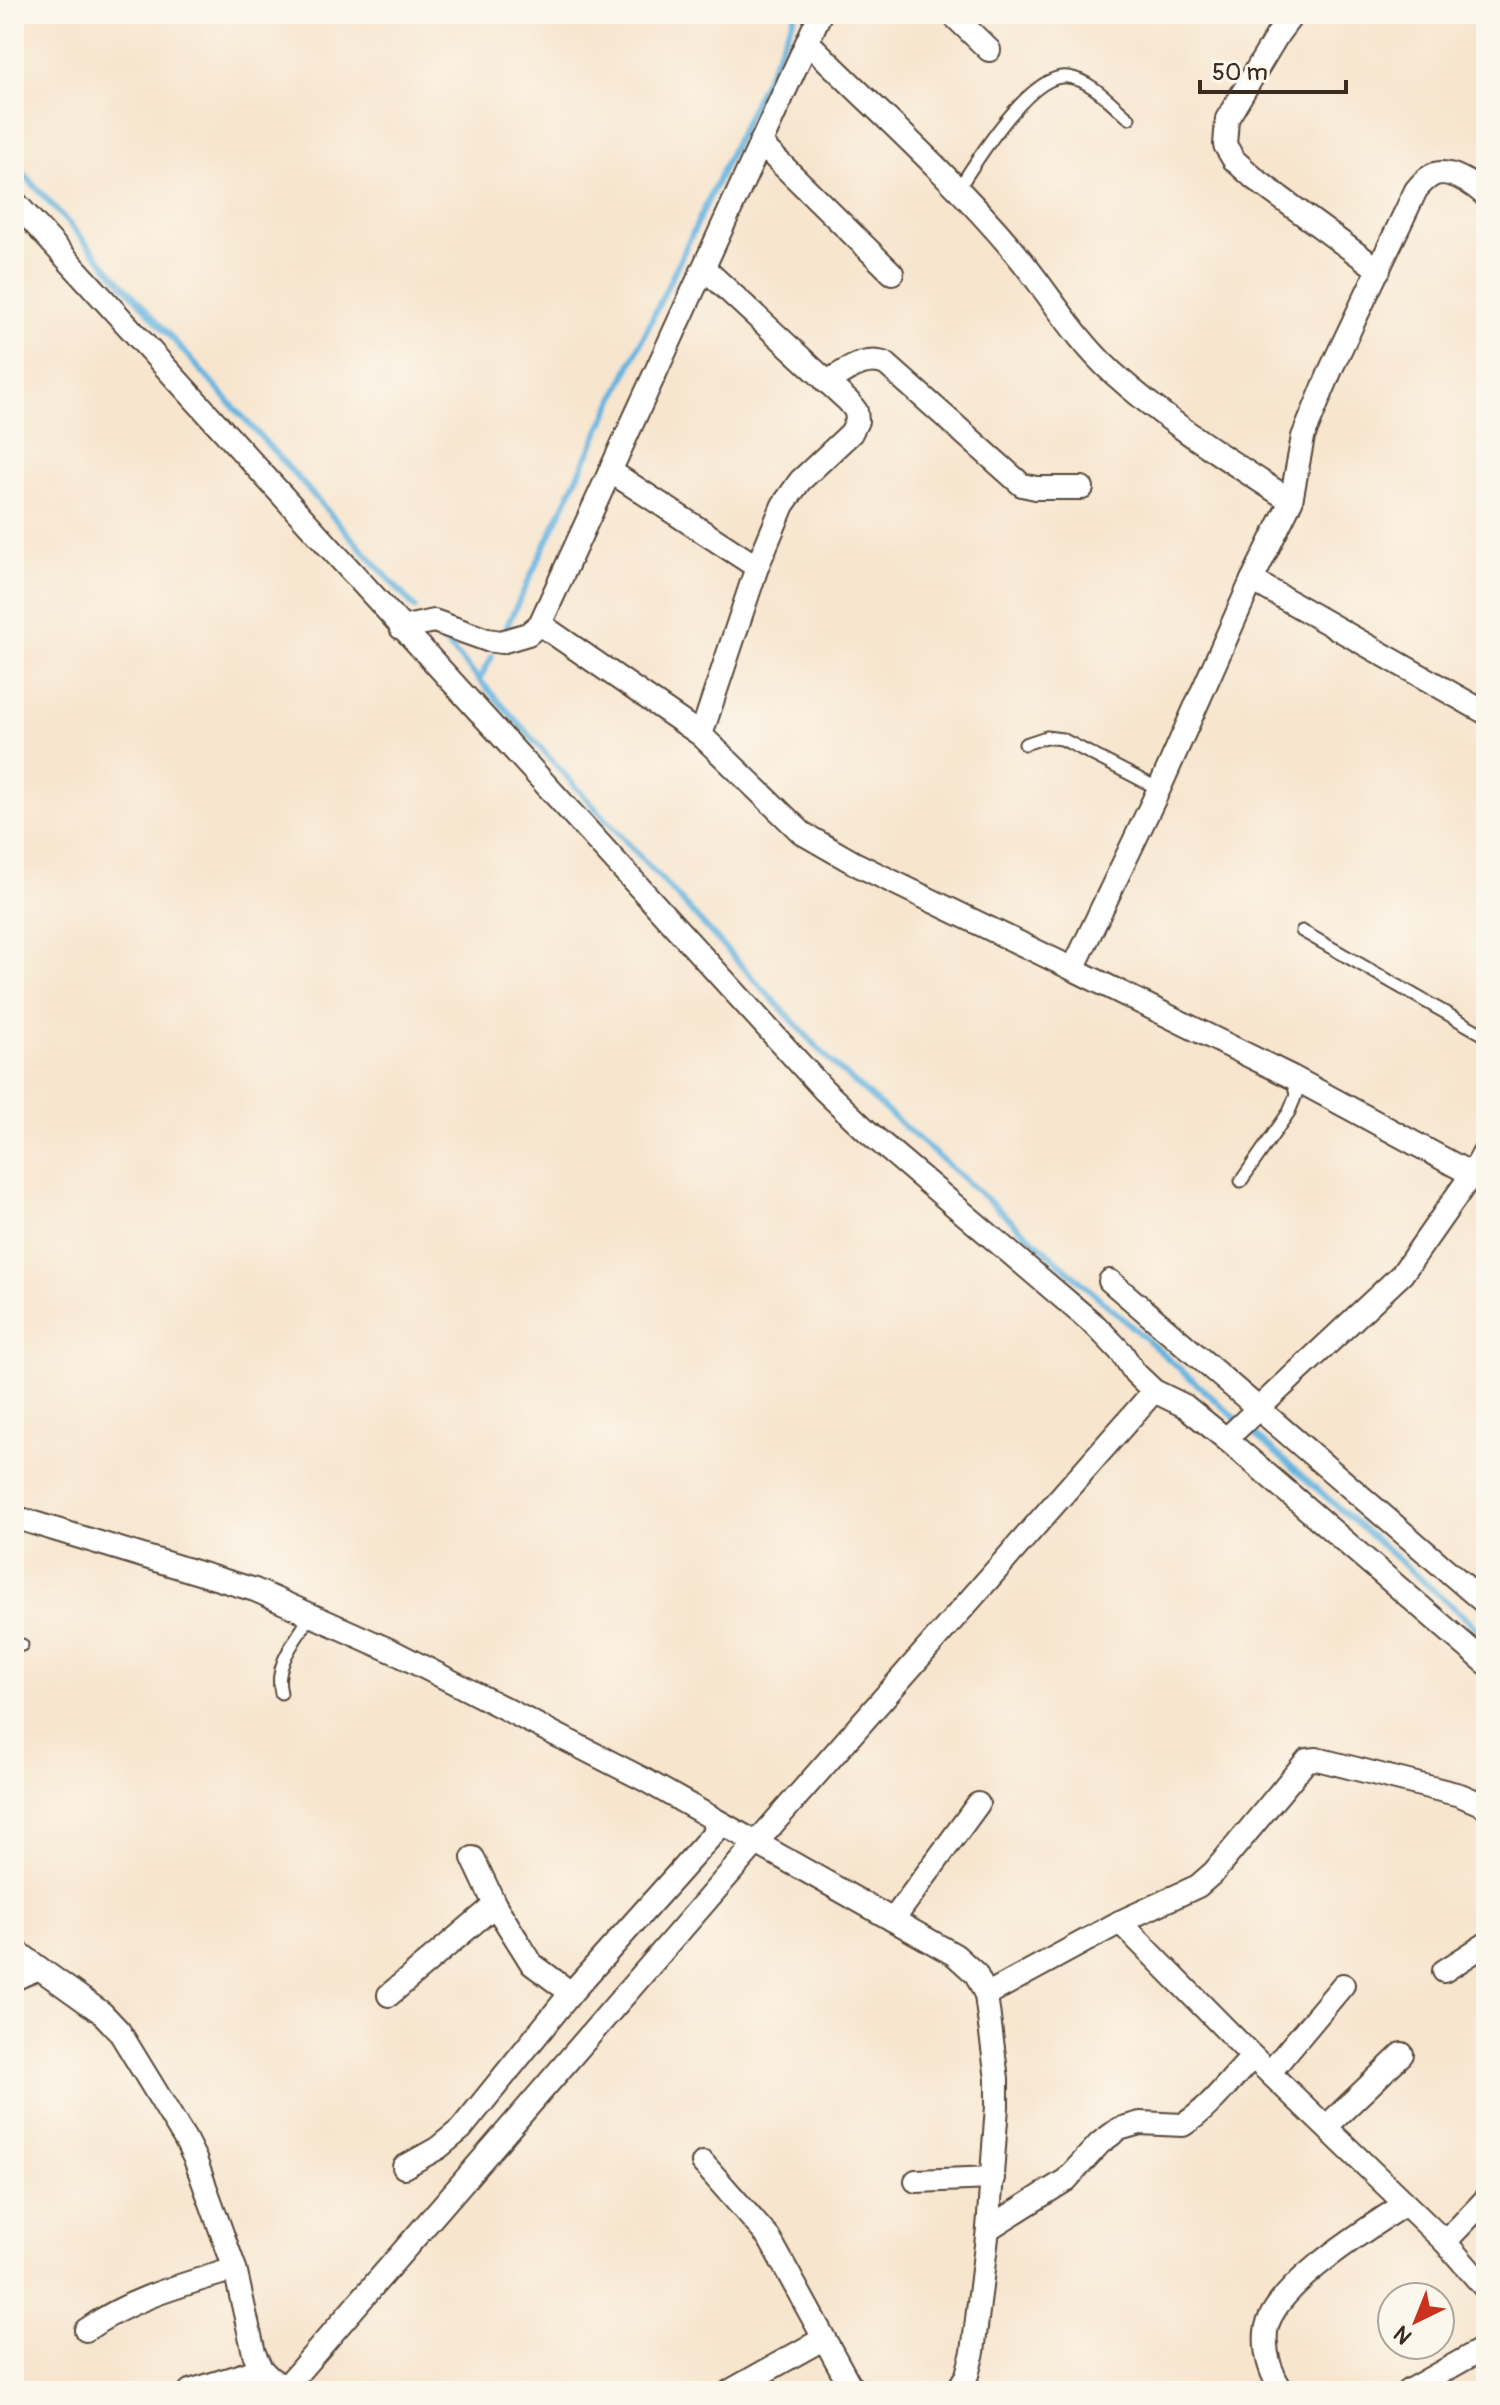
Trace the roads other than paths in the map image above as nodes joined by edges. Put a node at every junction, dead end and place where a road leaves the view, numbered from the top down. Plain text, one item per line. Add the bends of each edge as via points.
1 (820, 14) edge
2 (952, 14) edge
3 (1293, 14) edge
4 (808, 42) junction
5 (989, 50) dead end
6 (1129, 118) dead end
7 (760, 143) junction
8 (959, 188) junction
9 (1486, 196) edge
10 (14, 201) edge
11 (705, 269) junction
12 (1379, 270) junction
13 (892, 273) dead end
14 (826, 382) junction
15 (610, 471) junction
16 (1082, 488) dead end
17 (1291, 501) junction
18 (757, 567) junction
19 (1252, 580) junction
20 (540, 624) junction
21 (401, 628) junction
22 (1486, 713) edge
23 (701, 735) junction
24 (1025, 744) dead end
25 (1159, 789) junction
26 (1302, 931) dead end
27 (1073, 969) junction
28 (1486, 1036) edge
29 (1292, 1077) junction
30 (1486, 1149) edge
31 (1479, 1178) edge
32 (1241, 1181) dead end
33 (1110, 1281) dead end
34 (1154, 1391) junction
35 (1257, 1410) junction
36 (1226, 1439) junction
37 (14, 1517) edge
38 (1486, 1604) edge
39 (311, 1615) junction
40 (1486, 1663) edge
41 (281, 1693) dead end
42 (978, 1804) dead end
43 (1486, 1806) edge
44 (724, 1825) junction
45 (752, 1841) junction
46 (473, 1858) dead end
47 (495, 1905) junction
48 (893, 1920) junction
49 (1120, 1922) junction
50 (1486, 1944) edge
51 (14, 1949) edge
52 (39, 1968) junction
53 (1444, 1971) dead end
54 (14, 1979) edge
55 (1343, 1985) dead end
56 (571, 1993) junction
57 (389, 1995) dead end
58 (986, 1995) junction
59 (1402, 2054) dead end
60 (1253, 2057) junction
61 (1271, 2071) junction
62 (1327, 2126) junction
63 (703, 2163) dead end
64 (404, 2167) dead end
65 (993, 2178) junction
66 (916, 2181) dead end
67 (1486, 2199) edge
68 (1405, 2204) junction
69 (988, 2229) junction
70 (1445, 2242) junction
71 (235, 2269) junction
72 (1486, 2289) edge
73 (86, 2330) dead end
74 (823, 2339) junction
75 (1486, 2347) edge
76 (261, 2369) junction
77 (287, 2390) edge
78 (190, 2391) edge
79 (730, 2391) edge
80 (853, 2391) edge
81 (957, 2391) edge
82 (1282, 2391) edge
83 (1408, 2391) edge

1 - 4 street
2 - 5 street
3 - 12 street via 1227,119 1225,145 1255,179
4 - 7 street
4 - 8 street
6 - 8 lane via 1084,83 1059,76 1016,109
7 - 11 street
7 - 13 street
8 - 17 street via 1111,372 1173,424
9 - 12 street via 1455,176 1432,175 1416,190
10 - 21 street
11 - 14 street
11 - 15 street
12 - 17 street via 1303,437
14 - 16 street via 867,360 886,364 1022,485
14 - 18 street via 856,411 857,421 789,494
15 - 18 street
15 - 20 street
17 - 19 street
18 - 23 street
19 - 22 street
19 - 25 street
20 - 21 street via 528,634 501,642 434,621
20 - 23 street
21 - 34 street via 824,1090 1096,1326
23 - 27 street via 802,833
24 - 25 lane via 1046,737 1062,739
25 - 27 street
26 - 28 lane
27 - 29 street
29 - 31 street
29 - 32 lane via 1296,1095 1289,1112
30 - 31 street
31 - 35 street via 1402,1274
33 - 35 street
34 - 36 street via 1185,1406
34 - 45 street
35 - 36 street
35 - 38 street
36 - 40 street
37 - 39 street via 195,1570
39 - 41 lane via 281,1664
39 - 44 street via 394,1652
42 - 48 street
43 - 49 street via 1460,1795 1307,1760 1198,1886
44 - 45 street
44 - 56 street
45 - 48 street
45 - 77 street
46 - 47 street
47 - 56 street via 532,1964
47 - 57 street
48 - 58 street via 962,1961
49 - 58 street
49 - 60 street
50 - 53 street
51 - 52 street
52 - 54 street
52 - 71 street via 102,2013 124,2039 195,2159
55 - 61 street
56 - 64 street via 461,2129
58 - 65 street via 997,2079
59 - 62 street
60 - 61 street
60 - 69 street via 1219,2097 1183,2125 1140,2123 1119,2129 1066,2180
61 - 62 street
62 - 68 street
63 - 74 street via 769,2238
65 - 66 street
65 - 69 street
67 - 70 street
68 - 70 street
68 - 82 street via 1336,2249 1281,2301 1266,2331 1270,2372
69 - 81 street via 973,2352
70 - 72 street
71 - 73 street via 134,2302
71 - 76 street
74 - 79 street
74 - 80 street
75 - 83 street
76 - 77 street
76 - 78 street

